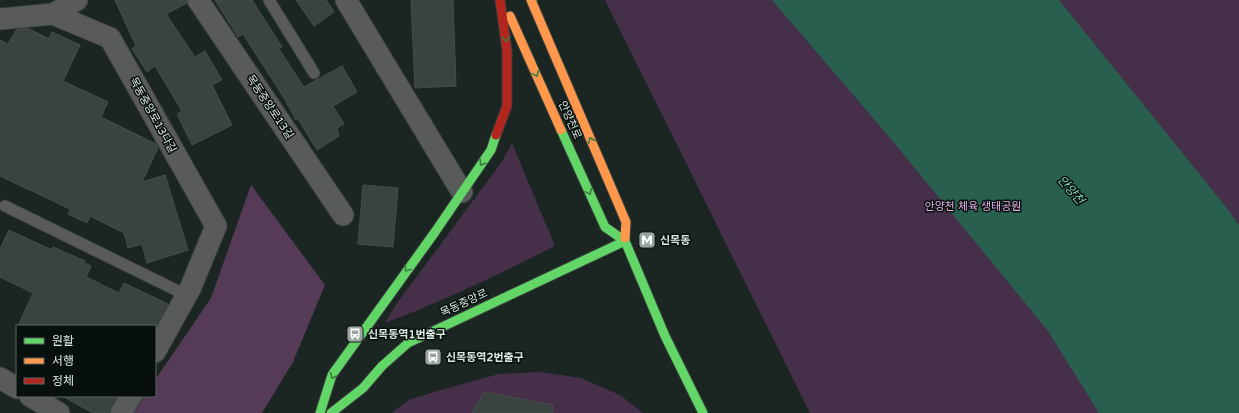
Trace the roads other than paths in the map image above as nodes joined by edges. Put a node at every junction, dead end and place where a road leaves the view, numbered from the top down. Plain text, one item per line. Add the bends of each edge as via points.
1 (77, 0) edge
2 (198, 0) edge
3 (269, 0) edge
4 (346, 0) edge
5 (501, 0) edge
6 (531, 1) edge
7 (53, 14) junction
8 (0, 19) edge
9 (314, 73) dead end
10 (462, 192) junction
11 (5, 206) dead end
12 (343, 215) dead end
13 (625, 242) junction
14 (186, 295) junction
15 (156, 350) edge
16 (0, 378) edge
17 (16, 387) edge
18 (32, 397) edge
19 (130, 397) edge
20 (59, 413) edge
21 (121, 413) edge
22 (320, 413) edge
23 (331, 413) edge
24 (703, 413) edge

1 - 7 street
2 - 12 street, 목동중앙로13길
3 - 9 lane
4 - 10 street
5 -> 10 main road via 508,51 507,106 491,150
5 -> 13 main road, 안양천로 via 605,227
13 -> 6 main road, 안양천로 via 626,222
7 - 8 street, 목동중앙로13다길
7 - 14 street, 목동중앙로13다길 via 110,38 216,226
10 -> 22 main road via 332,375
11 - 14 lane
13 - 23 main road, 목동중앙로 via 408,343 382,366 363,388
13 - 24 main road, 안양천로 via 665,336
14 - 15 street, 목동중앙로13다길
16 - 17 street
18 - 20 street
19 - 21 street

